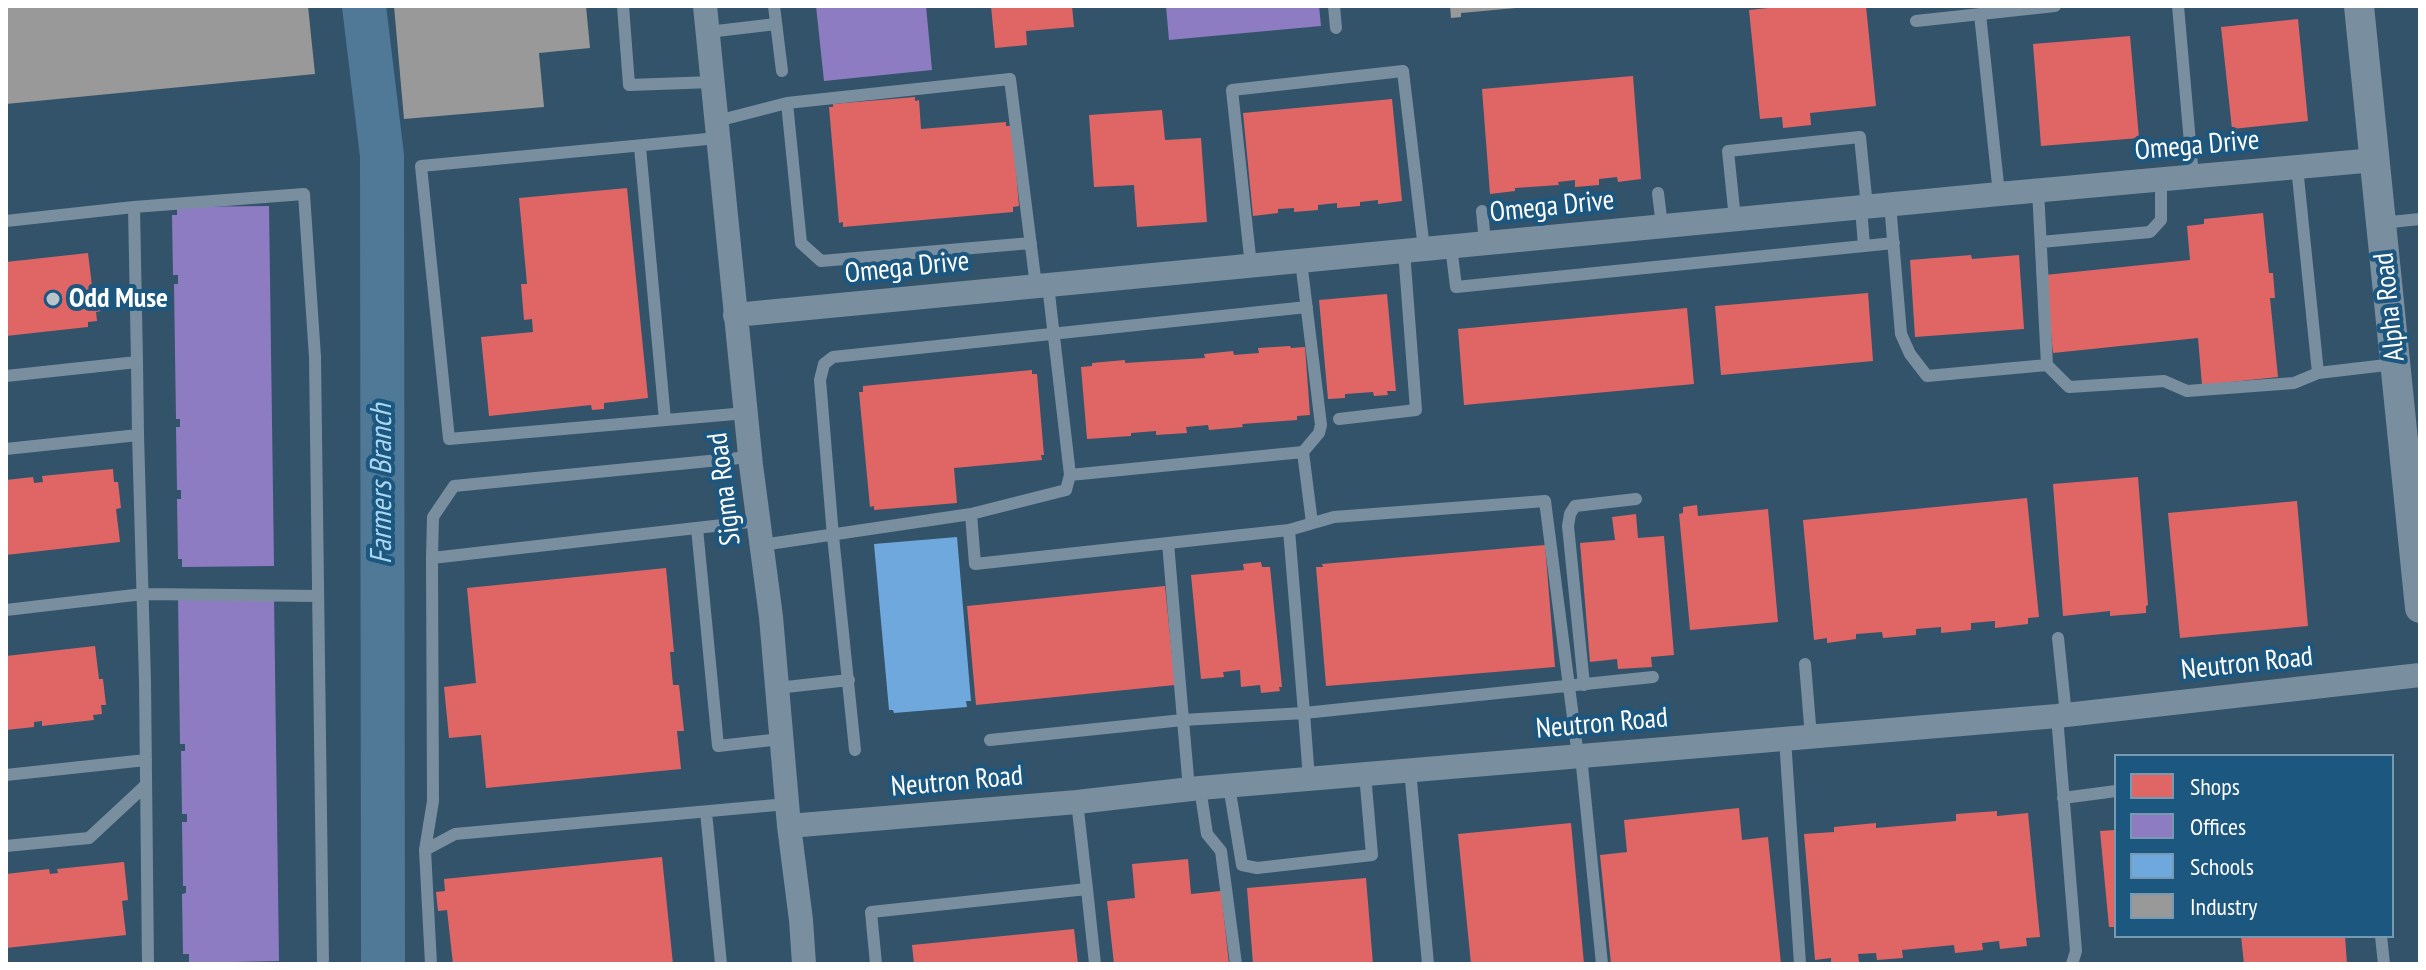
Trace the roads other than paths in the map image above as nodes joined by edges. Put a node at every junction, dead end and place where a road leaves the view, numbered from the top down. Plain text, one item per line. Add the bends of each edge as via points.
1 (623, 6) edge
2 (705, 6) edge
3 (774, 6) edge
4 (1334, 6) edge
5 (2055, 6) edge
6 (2178, 6) edge
7 (2359, 6) edge
8 (1980, 14) junction
9 (1916, 21) dead end
10 (776, 24) junction
11 (1336, 28) dead end
12 (708, 32) junction
13 (782, 71) dead end
14 (713, 82) junction
15 (787, 103) junction
16 (717, 130) junction
17 (640, 147) junction
18 (2375, 160) junction
19 (2297, 167) junction
20 (2193, 177) junction
21 (2161, 179) junction
22 (2038, 190) junction
23 (1658, 193) dead end
24 (1999, 194) junction
25 (1873, 206) junction
26 (134, 207) junction
27 (1482, 211) dead end
28 (1735, 219) junction
29 (2420, 219) edge
30 (6, 221) edge
31 (2381, 223) junction
32 (1662, 226) junction
33 (2041, 242) junction
34 (1031, 243) junction
35 (1485, 243) junction
36 (1894, 243) junction
37 (1451, 246) junction
38 (1864, 246) junction
39 (1414, 250) junction
40 (1301, 261) junction
41 (1251, 266) junction
42 (1042, 285) junction
43 (1307, 307) junction
44 (735, 315) junction
45 (1054, 333) junction
46 (137, 362) junction
47 (2395, 364) junction
48 (2047, 365) junction
49 (2318, 373) junction
50 (6, 376) edge
51 (746, 413) junction
52 (1339, 419) dead end
53 (665, 420) junction
54 (138, 435) junction
55 (6, 449) edge
56 (1303, 452) junction
57 (750, 457) junction
58 (1070, 475) junction
59 (1636, 499) dead end
60 (971, 514) junction
61 (1312, 523) junction
62 (697, 528) junction
63 (1289, 530) junction
64 (760, 533) junction
65 (833, 536) junction
66 (1168, 543) junction
67 (432, 558) junction
68 (2418, 576) edge
69 (143, 594) junction
70 (318, 596) junction
71 (2420, 608) edge
72 (6, 610) edge
73 (2058, 638) dead end
74 (1805, 664) dead end
75 (2420, 675) edge
76 (1653, 677) dead end
77 (849, 680) junction
78 (1584, 685) junction
79 (1569, 686) junction
80 (777, 688) junction
81 (1304, 713) junction
82 (2061, 715) junction
83 (1183, 720) junction
84 (1811, 737) junction
85 (781, 739) junction
86 (1785, 739) junction
87 (990, 740) dead end
88 (855, 750) dead end
89 (1579, 756) junction
90 (146, 760) junction
91 (1410, 770) junction
92 (1365, 774) junction
93 (6, 775) edge
94 (1309, 779) junction
95 (146, 785) junction
96 (1229, 786) junction
97 (1195, 788) junction
98 (2114, 791) edge
99 (2063, 798) junction
100 (1077, 802) junction
101 (706, 812) junction
102 (788, 815) junction
103 (6, 846) edge
104 (425, 850) junction
105 (1087, 889) junction
106 (2381, 938) edge
107 (2074, 958) edge
108 (148, 964) edge
109 (323, 964) edge
110 (431, 964) edge
111 (721, 964) edge
112 (804, 964) edge
113 (876, 964) edge
114 (1095, 964) edge
115 (1236, 964) edge
116 (1428, 964) edge
117 (1602, 964) edge
118 (1800, 964) edge
119 (2088, 964) edge
120 (2384, 964) edge

1 - 14 lane via 629,85
2 - 12 street, Sigma Road
3 - 10 lane
4 - 11 lane
5 - 8 lane
6 - 20 lane
7 - 18 street, Alpha Road
8 - 9 lane
8 - 24 lane
10 - 12 lane
10 - 13 lane
12 - 14 street, Sigma Road
14 - 16 street, Sigma Road
15 - 16 lane
15 - 34 lane via 801,243 821,261
15 - 34 lane via 1010,79
16 - 17 lane
16 - 44 street, Sigma Road
17 - 53 lane
17 - 53 lane via 421,166 449,439
18 - 19 street, Omega Drive
18 - 31 street, Alpha Road
19 - 20 street, Omega Drive
19 - 49 lane
20 - 21 street, Omega Drive
21 - 22 street, Omega Drive
21 - 33 lane via 2161,220 2150,232
22 - 24 street, Omega Drive
22 - 33 lane
23 - 32 lane
24 - 25 street, Omega Drive
25 - 28 street, Omega Drive
25 - 28 lane via 1860,137 1728,151
25 - 36 lane
25 - 38 lane
26 - 30 lane
26 - 46 lane
26 - 70 lane via 304,194 315,357
27 - 35 lane
28 - 32 street, Omega Drive
29 - 31 lane
31 - 47 street, Alpha Road
32 - 35 street, Omega Drive
33 - 48 lane
34 - 42 lane
35 - 37 street, Omega Drive
36 - 38 lane
36 - 48 lane via 1901,334 1927,376
37 - 38 lane via 1456,287
37 - 39 street, Omega Drive
39 - 40 street, Omega Drive
39 - 41 lane via 1403,71 1232,90
39 - 52 lane via 1416,410
40 - 41 street, Omega Drive
40 - 43 lane
41 - 42 street, Omega Drive
42 - 44 street, Omega Drive
42 - 45 lane
43 - 45 lane
43 - 56 lane via 1321,425
44 - 51 street, Sigma Road
45 - 58 lane
45 - 65 lane via 827,361 820,380
46 - 50 lane
46 - 54 lane
47 - 49 lane
47 - 68 street, Alpha Road via 2404,402
48 - 49 lane via 2069,387 2164,381 2187,391 2294,383
51 - 53 lane
51 - 57 street, Sigma Road
54 - 55 lane
54 - 69 lane
56 - 58 lane
56 - 61 lane
57 - 64 street, Sigma Road
57 - 67 lane via 454,486 433,517
58 - 60 lane via 1066,490
59 - 78 lane via 1575,506 1570,514
60 - 65 lane
60 - 66 lane via 975,564
61 - 63 lane
61 - 79 lane via 1545,501
62 - 64 lane
62 - 67 lane
62 - 85 lane via 718,746
63 - 66 lane
63 - 81 lane
64 - 65 lane
64 - 80 street, Sigma Road
65 - 77 lane
66 - 83 lane
67 - 104 lane via 433,801
68 - 71 street, Alpha Road
69 - 70 lane
69 - 72 lane
69 - 90 lane
70 - 109 lane
73 - 82 lane
74 - 84 lane
75 - 82 street, Neutron Road
76 - 78 lane
77 - 80 lane
77 - 88 lane
78 - 79 lane
79 - 81 lane
79 - 89 lane
80 - 85 street, Sigma Road
81 - 83 lane
81 - 94 lane
82 - 84 street, Neutron Road
82 - 99 lane
83 - 87 lane
83 - 97 lane
84 - 86 street, Neutron Road
85 - 102 street, Sigma Road
86 - 89 street, Neutron Road
86 - 118 lane
89 - 91 street, Neutron Road
89 - 117 lane
90 - 93 lane
90 - 95 lane
91 - 92 street, Neutron Road
91 - 116 lane
92 - 94 street, Neutron Road
92 - 96 lane via 1372,855 1257,868 1242,865
94 - 96 street, Neutron Road
95 - 103 lane via 89,838
95 - 108 lane
96 - 97 street, Neutron Road
97 - 100 street, Neutron Road
97 - 115 lane via 1207,834 1221,851
98 - 99 lane
99 - 107 lane
100 - 102 street, Neutron Road
100 - 105 lane
101 - 102 lane
101 - 104 lane via 455,834
101 - 111 lane
102 - 112 street, Sigma Road
104 - 110 lane
105 - 113 lane via 871,912
105 - 114 lane
106 - 120 lane
107 - 119 lane

